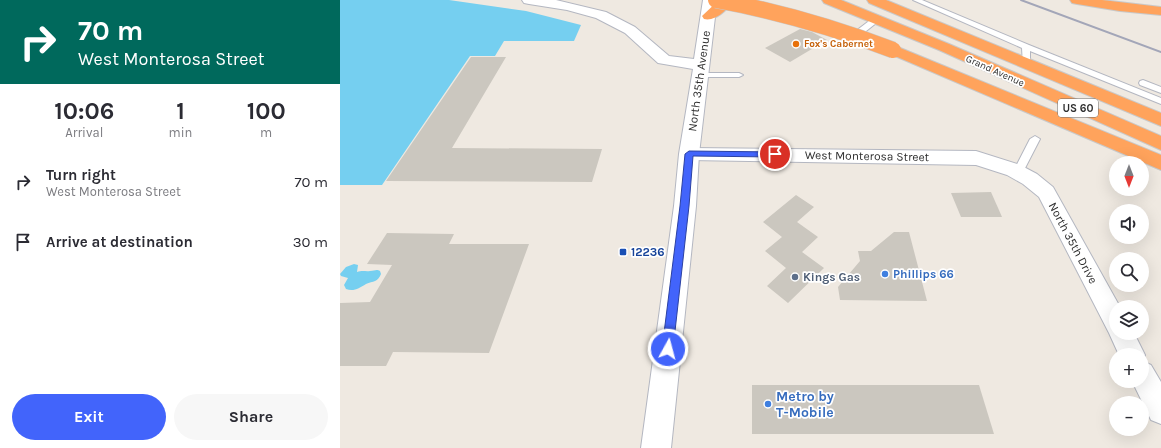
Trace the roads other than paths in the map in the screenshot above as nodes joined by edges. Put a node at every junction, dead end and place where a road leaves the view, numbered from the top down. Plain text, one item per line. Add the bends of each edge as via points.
1 (529, 0) edge
2 (710, 0) edge
3 (716, 0) edge
4 (727, 0) edge
5 (829, 0) edge
6 (874, 0) edge
7 (916, 0) edge
8 (1077, 0) edge
9 (1161, 11) edge
10 (709, 16) junction
11 (876, 20) junction
12 (844, 45) dead end
13 (1021, 56) junction
14 (700, 70) junction
15 (996, 71) junction
16 (739, 75) dead end
17 (1143, 83) dead end
18 (1161, 90) edge
19 (1161, 101) edge
20 (1161, 120) edge
21 (1035, 139) dead end
22 (1161, 144) edge
23 (689, 154) junction
24 (1161, 163) edge
25 (1018, 172) junction
26 (1109, 311) edge
27 (1149, 387) edge
28 (1161, 410) edge
29 (656, 448) edge

1 - 14 main road via 568,6 601,15 630,30 664,60
2 - 10 main road, North 35th Avenue
3 - 24 highway, bridge via 753,6 831,27 893,50
4 - 10 highway
5 - 11 highway, Grand Avenue / US 60
6 - 13 highway, Grand Avenue / US 60
7 - 13 lane
8 - 9 highway via 1120,8
10 - 14 main road, North 35th Avenue
11 - 12 lane
11 - 15 highway, Grand Avenue / US 60
13 - 15 highway
13 - 19 lane
13 - 20 highway, Grand Avenue / US 60
14 - 16 lane
14 - 23 main road, North 35th Avenue
15 - 22 highway, Grand Avenue / US 60
17 - 18 lane
21 - 25 lane
23 - 25 street, West Monterosa Street via 976,158 1001,163
23 - 29 main road, North 35th Avenue
25 - 26 street, North 35th Drive via 1035,181 1046,192
27 - 28 street

